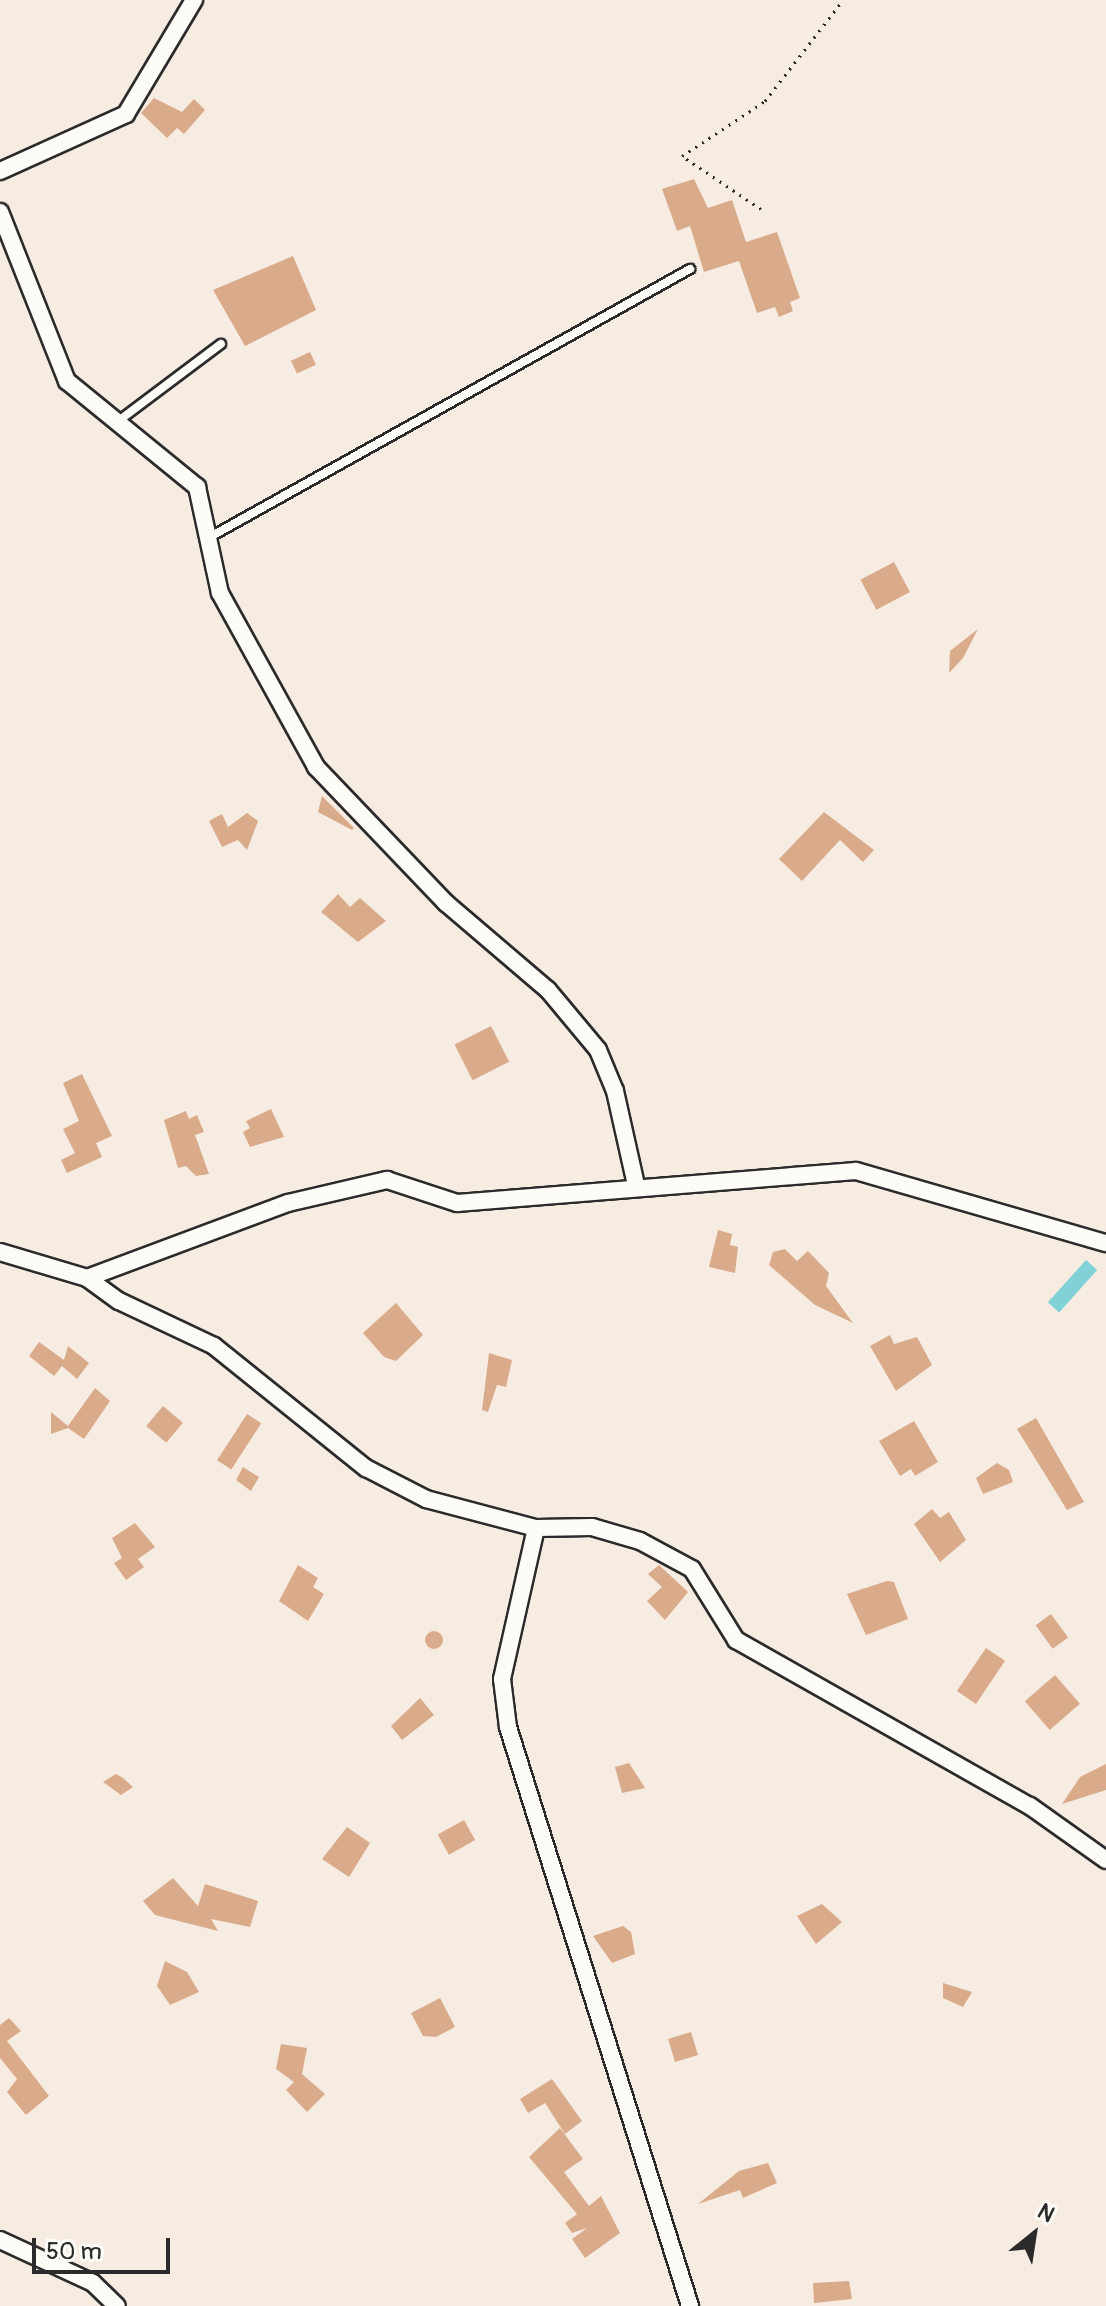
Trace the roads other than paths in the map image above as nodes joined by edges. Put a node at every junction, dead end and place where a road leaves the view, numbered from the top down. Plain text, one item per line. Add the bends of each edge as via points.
1 (194, 0) edge
2 (0, 171) edge
3 (0, 212) edge
4 (690, 269) dead end
5 (221, 344) dead end
6 (117, 422) junction
7 (210, 537) junction
8 (636, 1185) junction
9 (1106, 1243) edge
10 (0, 1252) edge
11 (87, 1278) junction
12 (536, 1528) junction
13 (1106, 1860) edge
14 (0, 2240) edge
15 (117, 2306) edge
16 (690, 2306) edge

1 - 2 street via 126,114
3 - 6 street via 67,381
4 - 7 lane
5 - 6 lane
6 - 7 street via 197,487
7 - 8 street via 220,593 316,767 446,903 548,990 598,1050 615,1091
8 - 9 street via 856,1171
8 - 11 street via 457,1203 387,1180 288,1203
10 - 11 street
11 - 12 street via 119,1301 214,1346 366,1468 426,1499
12 - 13 street via 592,1527 640,1541 692,1569 736,1640 1030,1806
12 - 16 street via 502,1679 508,1727
14 - 15 street via 93,2283

